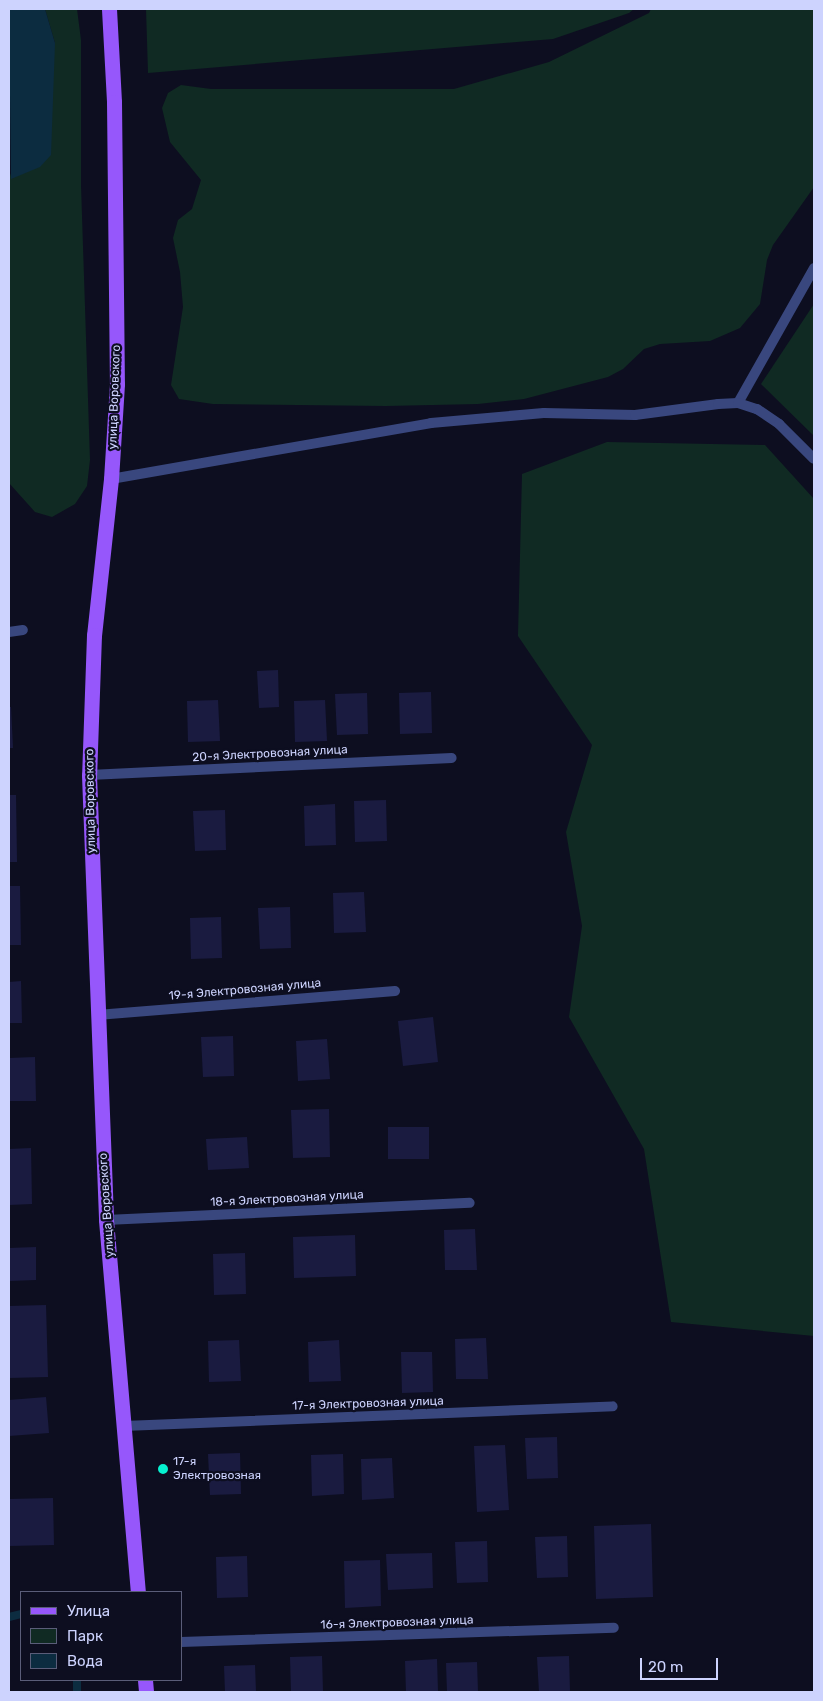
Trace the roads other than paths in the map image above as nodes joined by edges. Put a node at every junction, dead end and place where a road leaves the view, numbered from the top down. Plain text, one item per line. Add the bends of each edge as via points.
1 (109, 9) edge
2 (814, 268) edge
3 (738, 403) junction
4 (814, 459) edge
5 (111, 479) junction
6 (23, 630) dead end
7 (9, 632) edge
8 (452, 758) dead end
9 (89, 775) junction
10 (395, 991) dead end
11 (97, 1015) junction
12 (470, 1203) dead end
13 (106, 1220) junction
14 (613, 1406) dead end
15 (124, 1426) junction
16 (138, 1591) edge
17 (614, 1628) dead end
18 (182, 1642) edge

1 - 5 main road, улица Воровского via 114,102 117,384
2 - 3 street
3 - 4 street via 757,409 779,424
3 - 5 street via 635,415 544,413 431,423
5 - 9 main road, улица Воровского via 94,635
6 - 7 street
8 - 9 street, 20-я Электровозная улица
9 - 11 main road, улица Воровского
10 - 11 street, 19-я Электровозная улица
11 - 13 main road, улица Воровского
12 - 13 street, 18-я Электровозная улица
13 - 15 main road, улица Воровского
14 - 15 street, 17-я Электровозная улица
15 - 16 main road, улица Воровского
17 - 18 street, 16-я Электровозная улица

